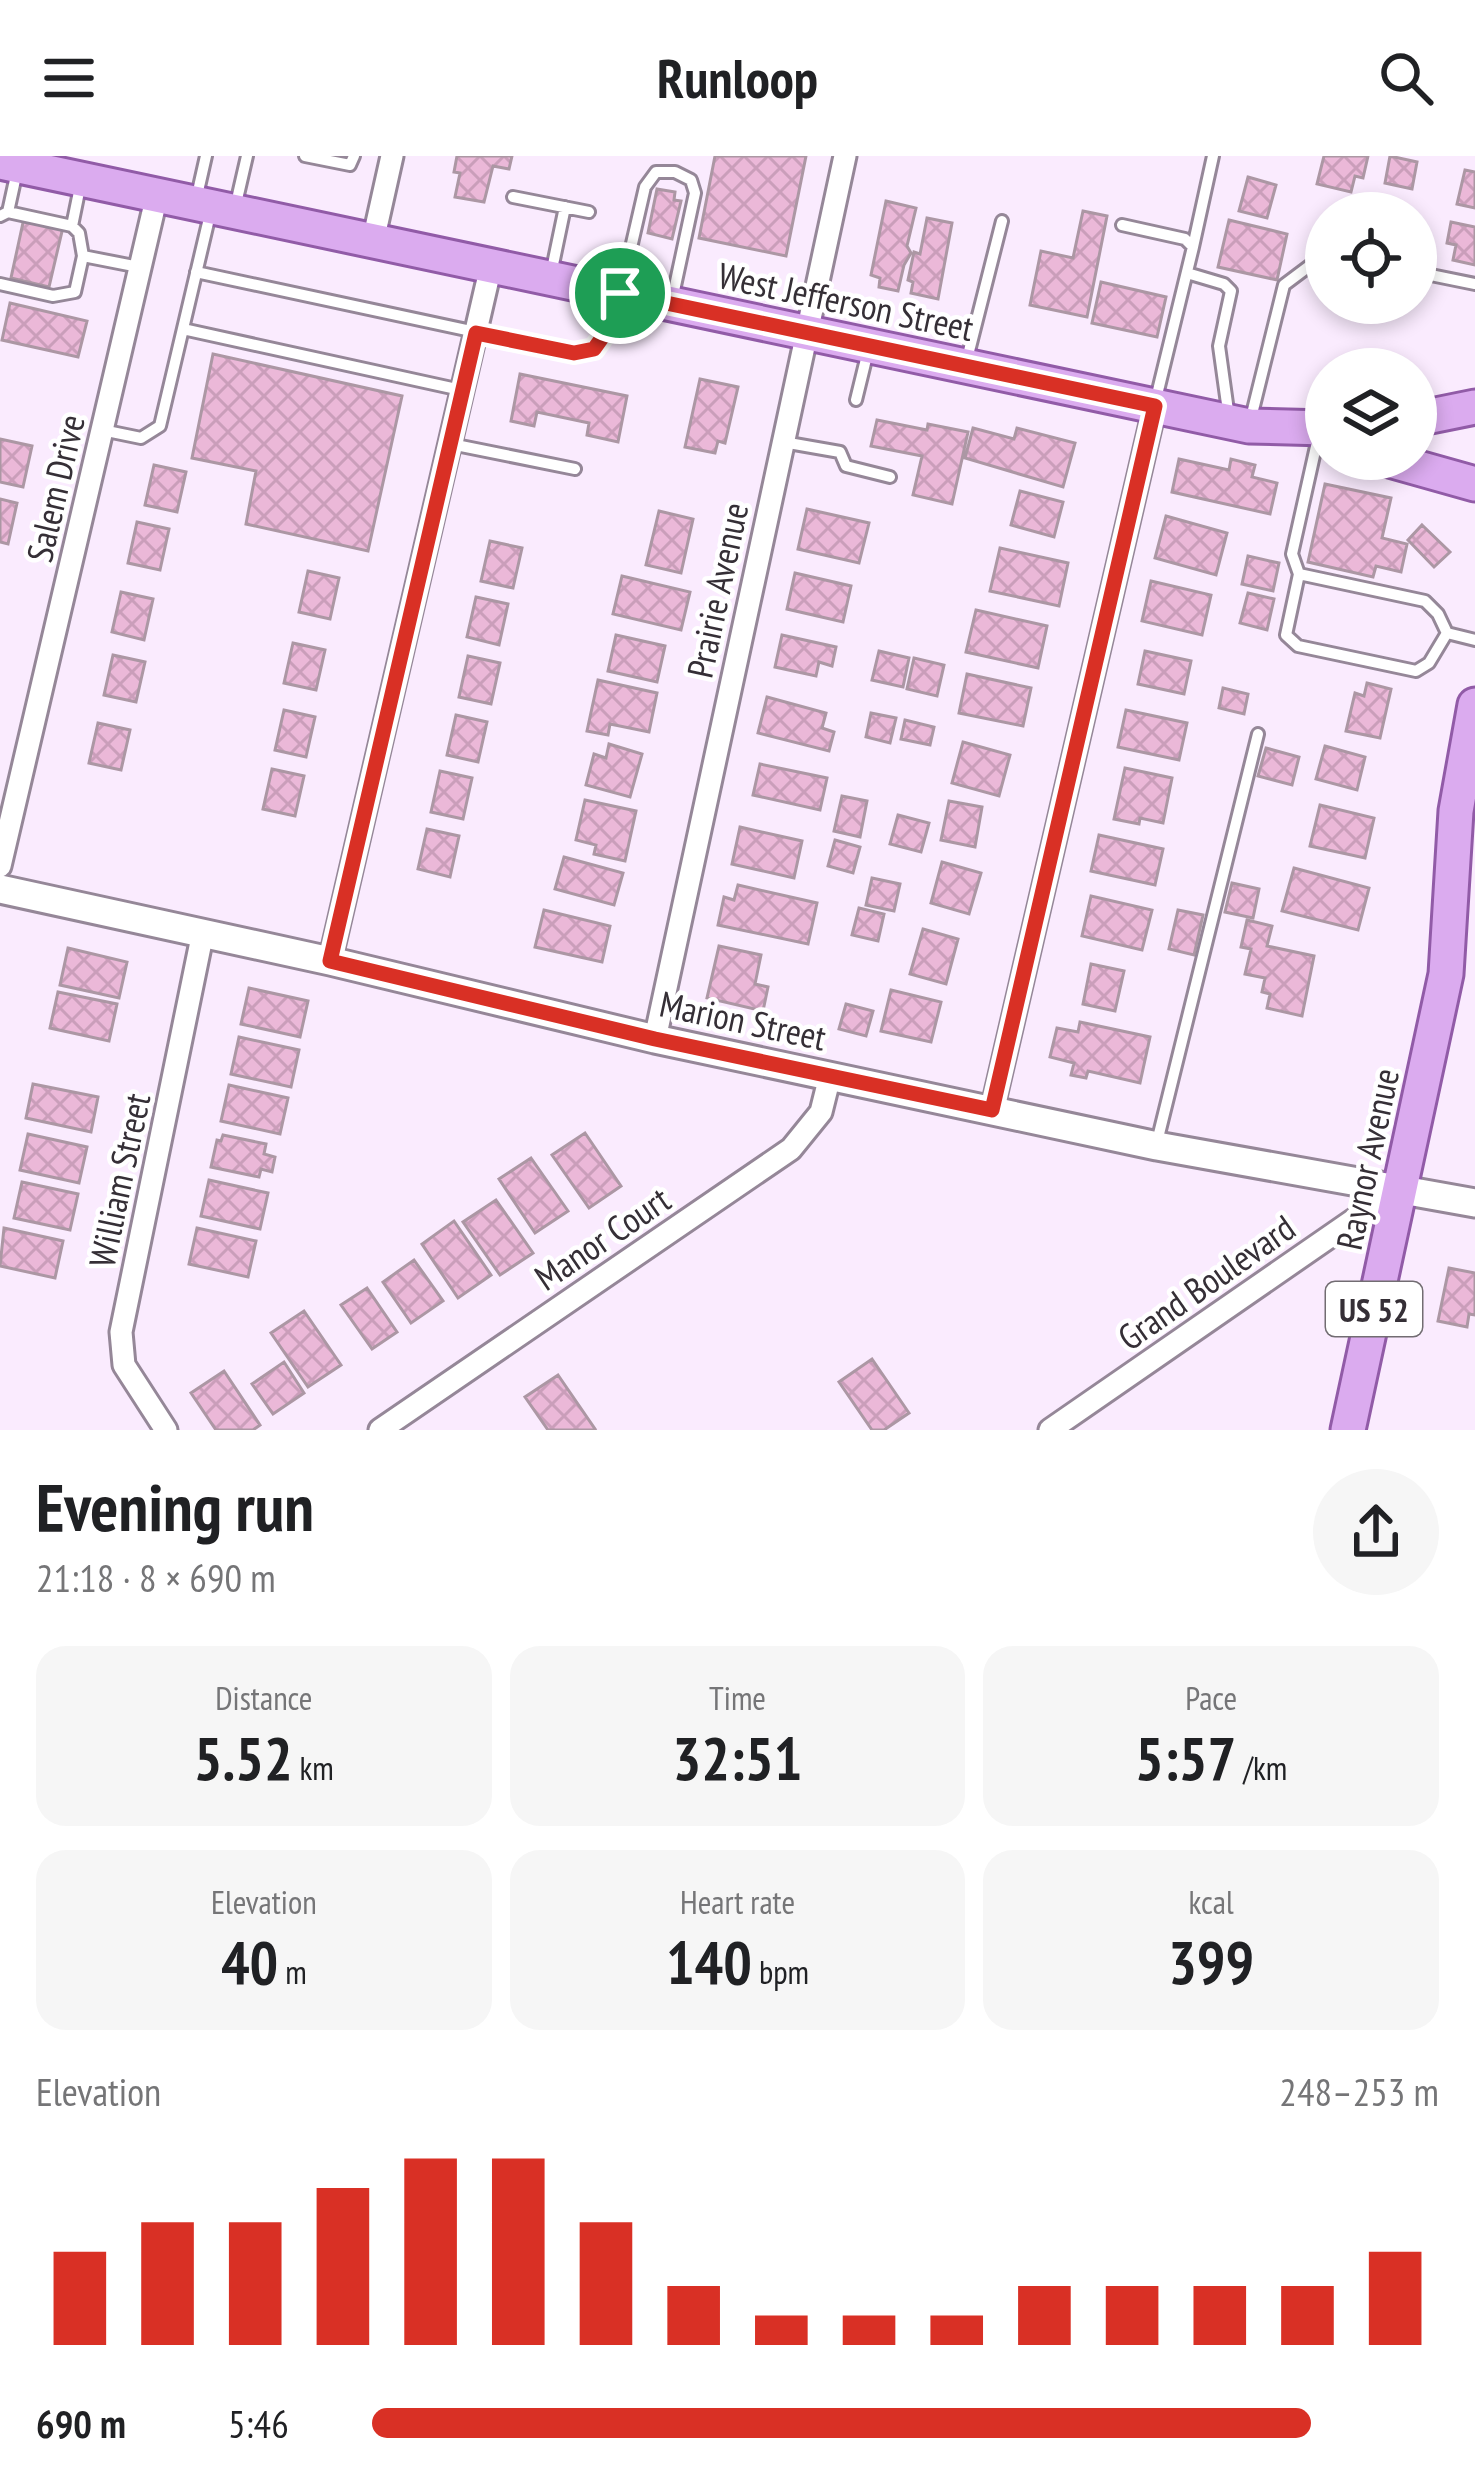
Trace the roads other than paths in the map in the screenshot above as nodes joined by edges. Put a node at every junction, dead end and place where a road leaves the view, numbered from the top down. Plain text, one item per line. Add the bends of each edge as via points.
1 (206, 156) edge
2 (247, 156) edge
3 (305, 156) edge
4 (354, 156) edge
5 (392, 156) edge
6 (845, 156) edge
7 (1213, 156) edge
8 (326, 158) edge
9 (9, 164) edge
10 (94, 177) junction
11 (157, 195) junction
12 (514, 196) dead end
13 (214, 207) junction
14 (565, 207) junction
15 (589, 212) dead end
16 (4, 214) edge
17 (1002, 221) dead end
18 (1122, 225) dead end
19 (72, 226) junction
20 (374, 241) junction
21 (1193, 248) junction
22 (83, 256) junction
23 (491, 266) junction
24 (140, 268) junction
25 (1305, 269) edge
26 (196, 272) junction
27 (1187, 273) junction
28 (1437, 276) edge
29 (550, 278) junction
30 (0, 284) edge
31 (1475, 284) edge
32 (617, 292) junction
33 (671, 304) junction
34 (183, 328) junction
35 (806, 332) junction
36 (476, 333) junction
37 (869, 346) junction
38 (965, 366) junction
39 (463, 391) junction
40 (856, 400) dead end
41 (1155, 406) junction
42 (1475, 407) edge
43 (1437, 415) edge
44 (1240, 424) junction
45 (102, 430) junction
46 (1305, 435) edge
47 (783, 442) junction
48 (452, 444) junction
49 (574, 469) dead end
50 (1437, 473) edge
51 (890, 477) dead end
52 (1312, 480) edge
53 (1475, 484) edge
54 (1299, 574) junction
55 (1447, 633) junction
56 (1475, 640) edge
57 (1475, 705) edge
58 (1258, 734) dead end
59 (0, 866) edge
60 (0, 889) edge
61 (1475, 903) edge
62 (203, 932) junction
63 (330, 961) junction
64 (1446, 974) junction
65 (655, 1039) junction
66 (830, 1076) junction
67 (992, 1110) junction
68 (1156, 1146) junction
69 (1400, 1188) junction
70 (1475, 1203) edge
71 (166, 1430) edge
72 (380, 1430) edge
73 (1050, 1430) edge
74 (1348, 1430) edge

1 - 13 lane
2 - 13 lane
3 - 8 lane
4 - 8 lane via 350,165
5 - 20 street
6 - 35 street, Prairie Avenue
7 - 21 lane
9 - 10 main road, West Jefferson Street
9 - 16 lane
10 - 11 main road, West Jefferson Street
10 - 19 lane
11 - 13 main road, West Jefferson Street
11 - 24 street, Salem Drive
12 - 14 lane
13 - 20 main road, West Jefferson Street
13 - 26 lane
14 - 15 lane
14 - 29 lane
16 - 19 lane
17 - 38 lane
18 - 21 lane via 1185,239
19 - 22 lane
20 - 23 main road, West Jefferson Street
21 - 27 lane
22 - 24 lane
22 - 30 lane via 75,292 53,296
23 - 29 main road, West Jefferson Street
23 - 36 street
24 - 45 street, Salem Drive
25 - 44 lane via 1284,285
26 - 34 lane
26 - 36 lane
27 - 41 lane
27 - 44 lane via 1231,292 1219,346
28 - 31 lane
29 - 32 main road, West Jefferson Street
32 - 33 main road, West Jefferson Street
32 - 33 lane via 645,188 656,172 675,172 691,180 695,194
32 - 36 lane via 594,349 574,353
33 - 35 main road, West Jefferson Street
34 - 39 lane
34 - 45 lane via 160,426 141,439
35 - 37 main road, West Jefferson Street
35 - 47 street, Prairie Avenue
36 - 39 street
37 - 38 main road, West Jefferson Street
37 - 40 lane
38 - 41 main road, West Jefferson Street
39 - 48 street
41 - 44 main road, West Jefferson Street
41 - 67 street
42 - 43 main road
44 - 46 main road, West Jefferson Street
45 - 59 street, Salem Drive
47 - 51 lane via 840,452 846,466
47 - 65 street, Prairie Avenue
48 - 49 lane
48 - 63 street
50 - 53 main road
52 - 54 lane via 1292,554
54 - 55 lane via 1425,602
54 - 55 lane via 1286,635 1298,646 1417,671
55 - 56 lane
57 - 64 main road, Raynor Avenue / US 52 via 1456,811
58 - 68 lane
60 - 62 street, Marion Street
61 - 64 main road, Raynor Avenue / US 52
62 - 63 street, Marion Street
62 - 71 street, William Street via 121,1332 124,1365
63 - 65 street, Marion Street
64 - 69 main road, Raynor Avenue / US 52
65 - 66 street, Marion Street
66 - 67 street, Marion Street
66 - 72 street, Manor Court via 821,1112 791,1149
67 - 68 street, Marion Street
68 - 69 street, Marion Street
69 - 70 street, Marion Street
69 - 73 street, Grand Boulevard
69 - 74 main road, Raynor Avenue / US 52

